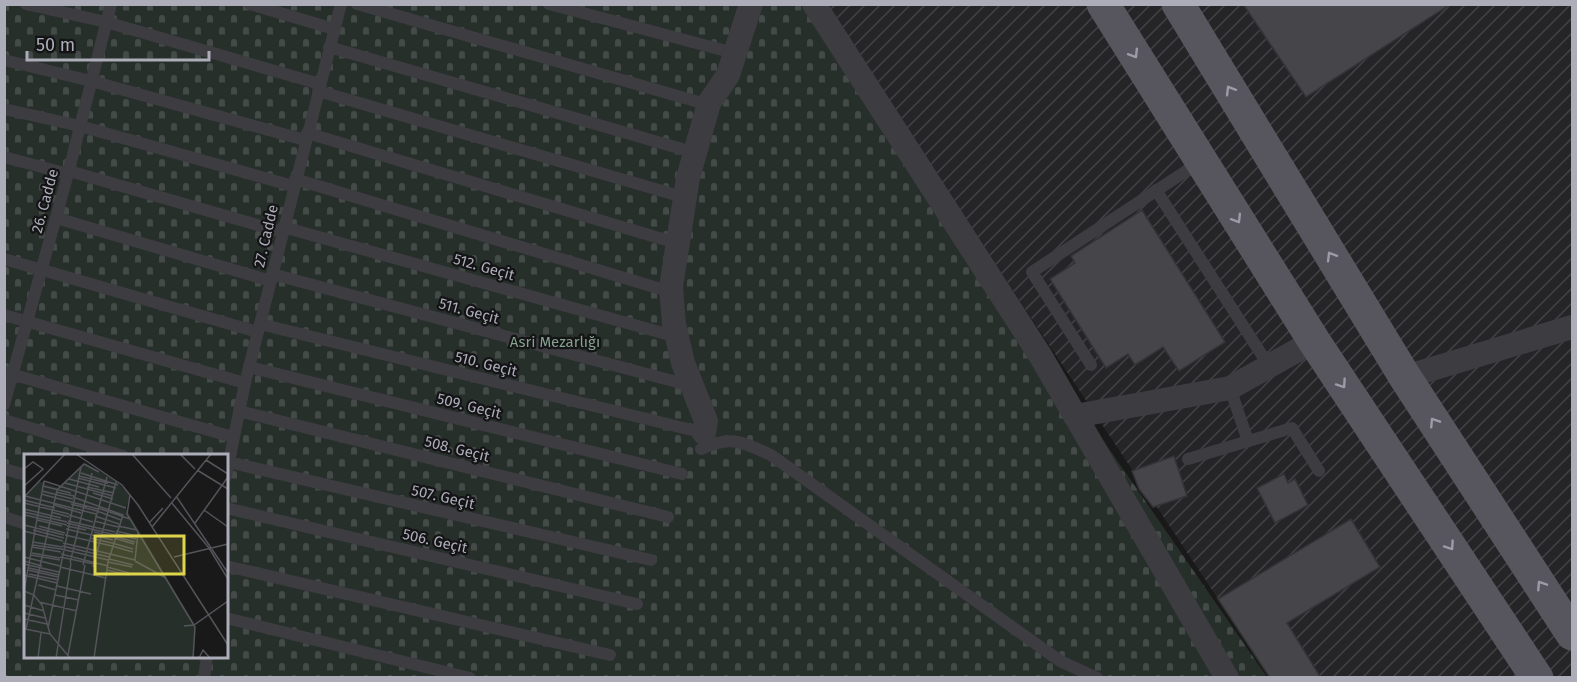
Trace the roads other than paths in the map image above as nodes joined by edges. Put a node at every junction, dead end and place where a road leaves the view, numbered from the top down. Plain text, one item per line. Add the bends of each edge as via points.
1 (26, 4) edge
2 (111, 4) edge
3 (250, 4) edge
4 (341, 4) edge
5 (357, 4) edge
6 (549, 4) edge
7 (751, 4) edge
8 (814, 4) edge
9 (1103, 4) edge
10 (1178, 4) edge
11 (106, 22) junction
12 (334, 29) junction
13 (329, 47) junction
14 (734, 53) junction
15 (4, 60) edge
16 (92, 81) junction
17 (319, 88) junction
18 (709, 105) junction
19 (4, 109) edge
20 (80, 126) junction
21 (306, 137) junction
22 (696, 153) junction
23 (4, 157) edge
24 (1201, 161) junction
25 (69, 172) junction
26 (294, 183) junction
27 (1156, 190) junction
28 (683, 197) junction
29 (56, 218) junction
30 (283, 230) junction
31 (676, 243) junction
32 (4, 260) edge
33 (41, 269) junction
34 (272, 277) junction
35 (671, 292) junction
36 (4, 315) edge
37 (27, 320) junction
38 (1572, 327) edge
39 (259, 328) junction
40 (677, 337) junction
41 (1314, 341) junction
42 (1091, 365) dead end
43 (1269, 366) junction
44 (249, 367) junction
45 (9, 373) edge
46 (1405, 377) junction
47 (245, 383) junction
48 (692, 386) junction
49 (1230, 388) junction
50 (4, 405) edge
51 (239, 411) junction
52 (1075, 416) junction
53 (4, 420) edge
54 (233, 437) junction
55 (703, 441) junction
56 (1248, 441) junction
57 (116, 454) edge
58 (1188, 459) dead end
59 (228, 462) edge
60 (4, 469) edge
61 (1319, 471) dead end
62 (24, 474) edge
63 (682, 474) dead end
64 (228, 508) edge
65 (4, 517) edge
66 (668, 517) dead end
67 (24, 523) edge
68 (651, 560) dead end
69 (228, 566) edge
70 (637, 604) dead end
71 (228, 618) edge
72 (1572, 634) edge
73 (610, 655) dead end
74 (207, 658) edge
75 (204, 678) edge
76 (470, 678) edge
77 (1097, 678) edge
78 (1227, 678) edge
79 (1537, 678) edge

1 - 11 lane
2 - 11 lane, 26. Cadde
3 - 12 lane
4 - 12 lane, 27. Cadde
5 - 18 lane
6 - 14 lane
7 - 14 street
8 - 52 street via 1040,355
9 -> 24 main road
46 -> 10 main road
11 - 16 lane, 26. Cadde
11 - 17 lane
12 - 13 lane, 27. Cadde
13 - 17 lane, 27. Cadde
13 - 22 lane
14 - 18 street via 728,75
15 - 16 lane
16 - 20 lane, 26. Cadde
16 - 21 lane
17 - 21 lane, 27. Cadde
17 - 28 lane
18 - 22 street
19 - 20 lane
20 - 25 lane, 26. Cadde
20 - 26 lane
21 - 26 lane, 27. Cadde
21 - 31 lane
22 - 28 street
23 - 25 lane, 512. Geçit
24 - 27 lane
24 -> 41 main road
25 - 29 lane, 26. Cadde
25 - 30 lane, 512. Geçit
26 - 30 lane, 27. Cadde
26 - 35 lane
27 - 42 lane via 1032,272
27 - 43 lane
28 - 31 street
29 - 33 lane, 26. Cadde
29 - 34 lane, 511. Geçit
30 - 34 lane, 27. Cadde
30 - 40 lane, 512. Geçit
31 - 35 street
32 - 33 lane, 510. Geçit
33 - 37 lane, 26. Cadde
33 - 39 lane, 510. Geçit
34 - 39 lane, 27. Cadde
34 - 48 lane, 511. Geçit
35 - 40 street
36 - 37 lane
37 - 45 lane, 26. Cadde
37 - 47 lane
38 - 46 street
39 - 44 lane, 27. Cadde
39 - 55 lane, 510. Geçit
40 - 48 street
41 - 43 street
41 -> 79 main road
43 - 49 street
44 - 47 lane, 27. Cadde
44 - 63 lane, 509. Geçit
45 - 50 lane, 26. Cadde
45 - 54 lane
72 -> 46 main road
47 - 51 lane, 27. Cadde
48 - 55 street via 706,421
49 - 52 street
49 - 56 lane
51 - 54 lane, 27. Cadde
51 - 66 lane, 508. Geçit
52 - 78 street
53 - 57 lane
54 - 59 lane, 27. Cadde
55 - 77 lane via 736,440 771,455 1060,661
56 - 58 lane
56 - 61 lane via 1292,428
59 - 68 lane, 507. Geçit
60 - 62 lane
64 - 70 lane, 506. Geçit
65 - 67 lane
69 - 73 lane
71 - 76 lane
74 - 75 lane

